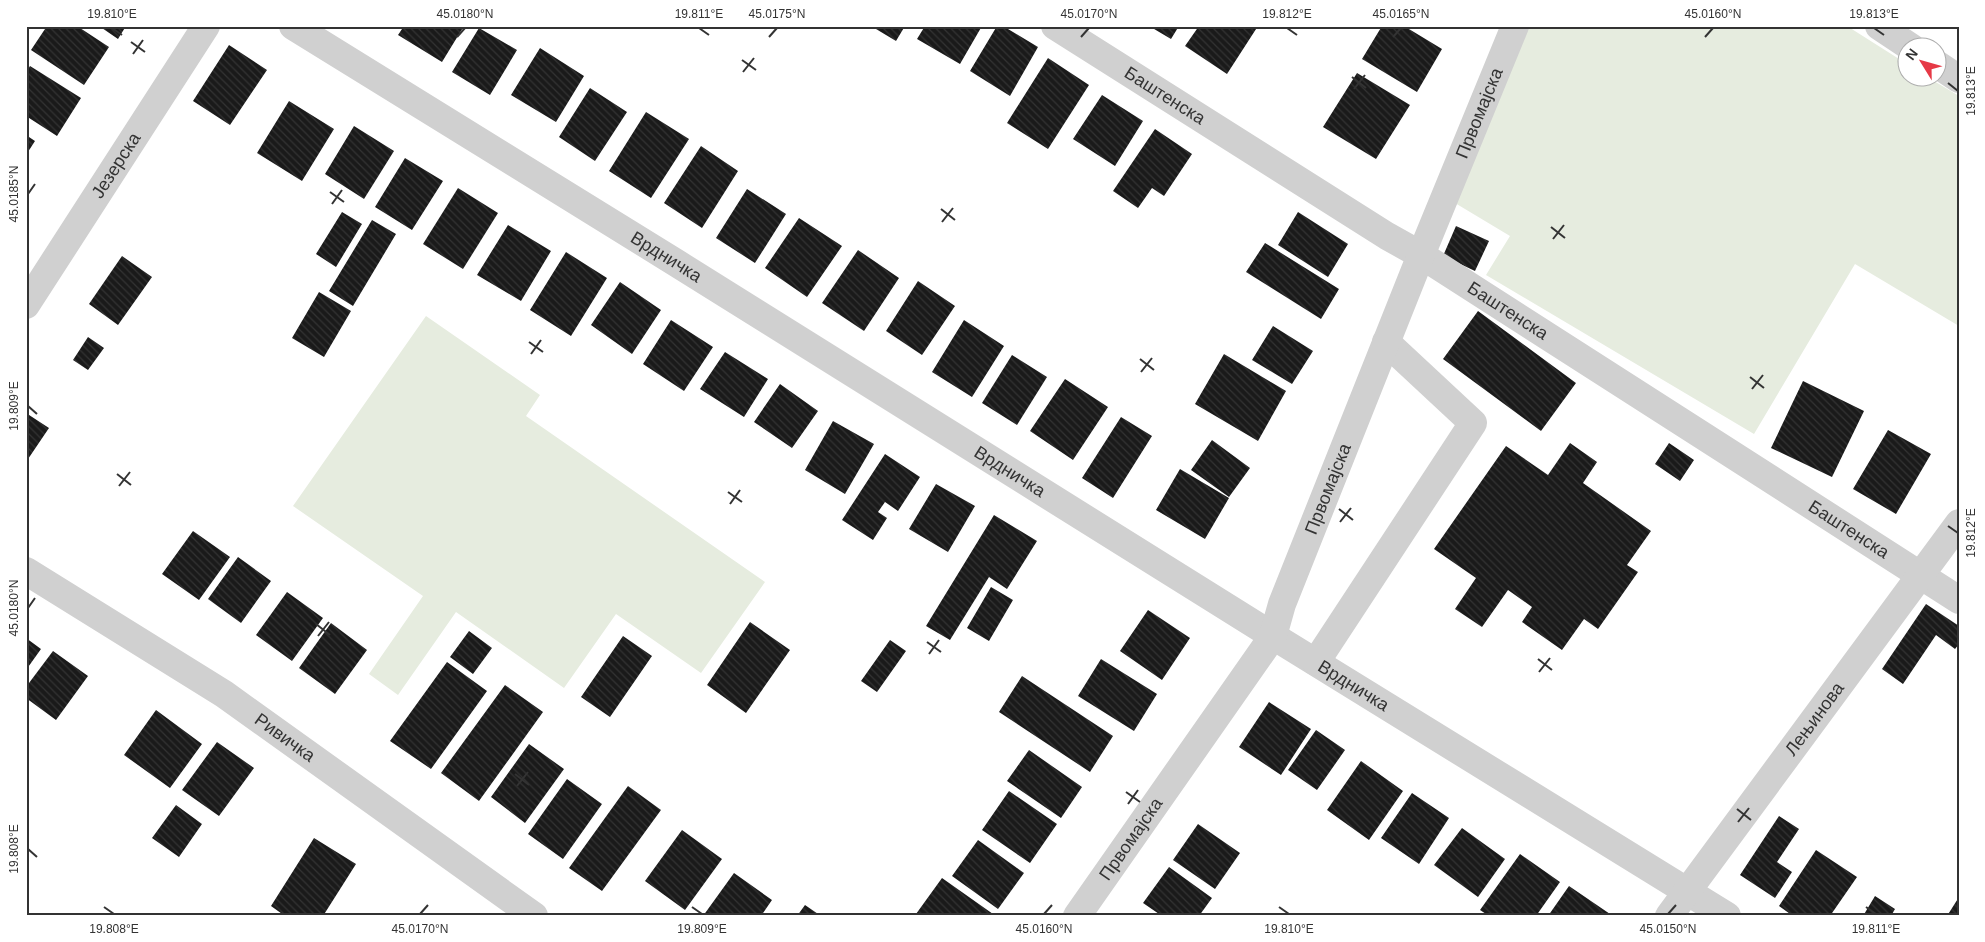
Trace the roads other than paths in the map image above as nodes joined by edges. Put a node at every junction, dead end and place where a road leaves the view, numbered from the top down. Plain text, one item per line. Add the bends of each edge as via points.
1 (206, 26) edge
2 (293, 26) edge
3 (1055, 26) edge
4 (1515, 26) edge
5 (1879, 26) edge
6 (1898, 39) edge
7 (1948, 72) edge
8 (1959, 79) edge
9 (1420, 256) junction
10 (26, 305) edge
11 (1386, 342) junction
12 (1959, 523) edge
13 (26, 571) edge
14 (1921, 575) junction
15 (1959, 600) edge
16 (1273, 636) junction
17 (1316, 662) junction
18 (1686, 891) junction
19 (534, 916) edge
20 (1077, 916) edge
21 (1669, 916) edge
22 (1728, 916) edge

1 - 10 street, Језерска
2 - 16 street, Врдничка
3 - 9 street, Баштенска
4 - 9 street, Првомајска
5 - 6 street
7 - 8 street
9 - 11 street, Првомајска
9 - 14 street, Баштенска
11 - 16 street, Првомајска via 1282,604
11 - 17 street via 1473,423
12 - 14 street, Лењинова
13 - 19 street, Ривичка via 224,694
14 - 15 street, Баштенска
14 - 18 street, Лењинова
16 - 17 street, Врдничка
16 - 20 street, Првомајска
17 - 18 street, Врдничка
18 - 21 street, Лењинова
18 - 22 street, Врдничка

